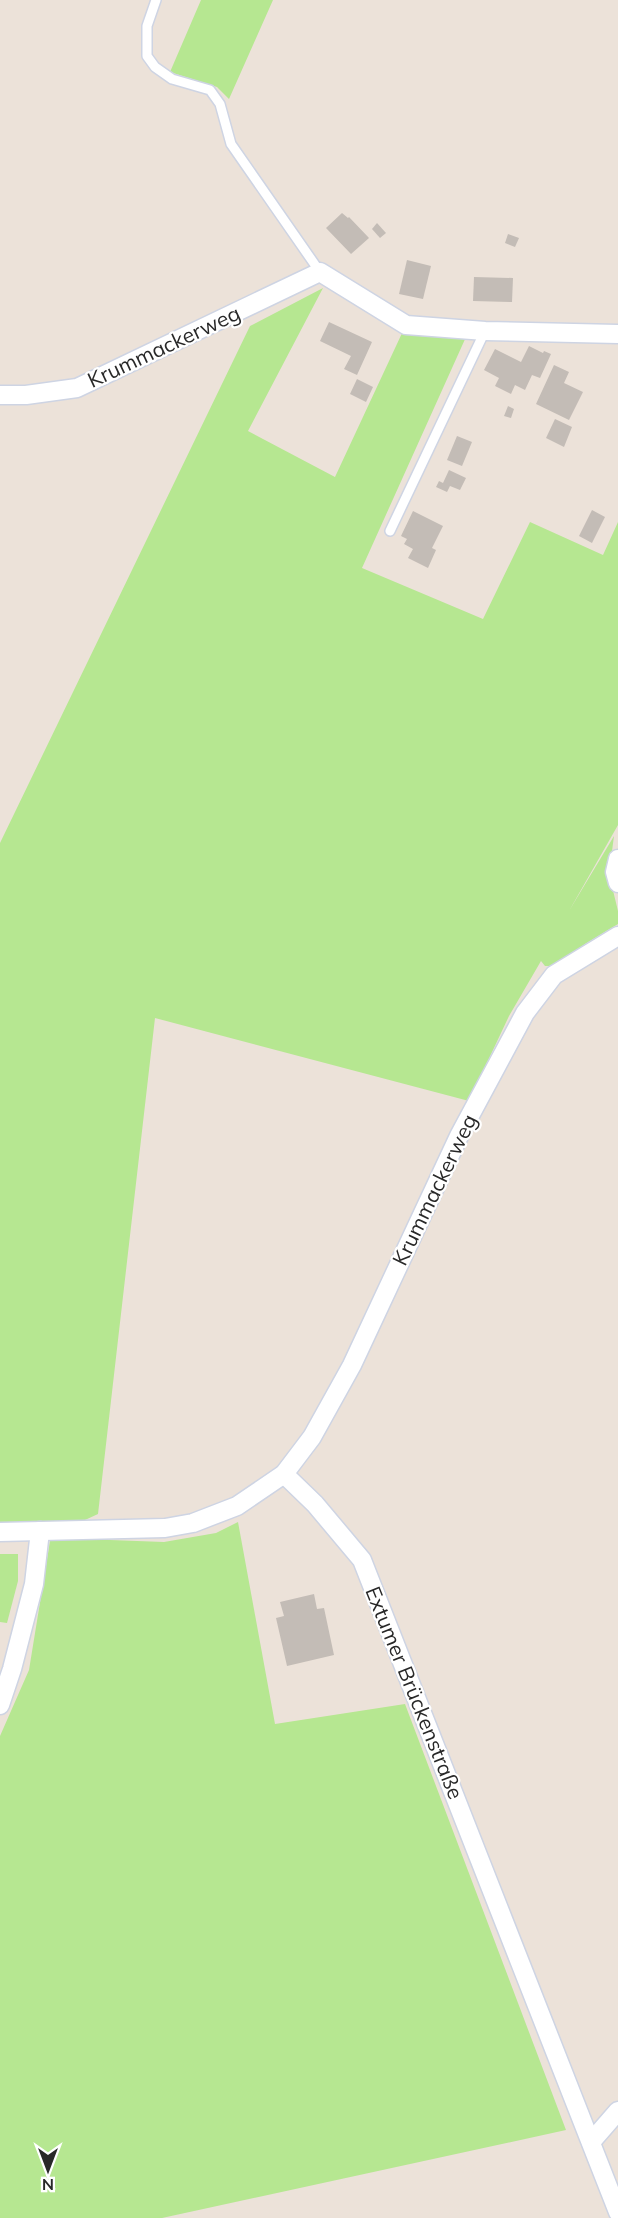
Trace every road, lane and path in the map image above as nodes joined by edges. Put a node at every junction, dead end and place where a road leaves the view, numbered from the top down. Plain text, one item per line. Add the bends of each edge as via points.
1 (156, 0) edge
2 (320, 272) junction
3 (485, 331) junction
4 (618, 334) edge
5 (0, 395) edge
6 (390, 531) dead end
7 (618, 859) edge
8 (618, 884) edge
9 (618, 936) edge
10 (284, 1474) junction
11 (40, 1531) junction
12 (0, 1532) edge
13 (0, 1706) edge
14 (618, 2111) edge
15 (591, 2142) junction
16 (618, 2212) edge

1 - 2 lane via 147,26 147,56 172,79 210,90 220,104 231,144
2 - 3 street via 406,325
2 - 5 street, Krummackerweg via 77,388
3 - 4 street
3 - 6 lane
7 - 8 street
9 - 10 street, Krummackerweg via 554,975 525,1013 459,1136 352,1365 312,1437
10 - 11 street via 237,1506 193,1523 165,1528
10 - 15 street, Extumer Brückenstraße via 362,1560
11 - 12 street
11 - 13 street via 34,1584
14 - 15 street
15 - 16 street, Extumer Brückenstraße

